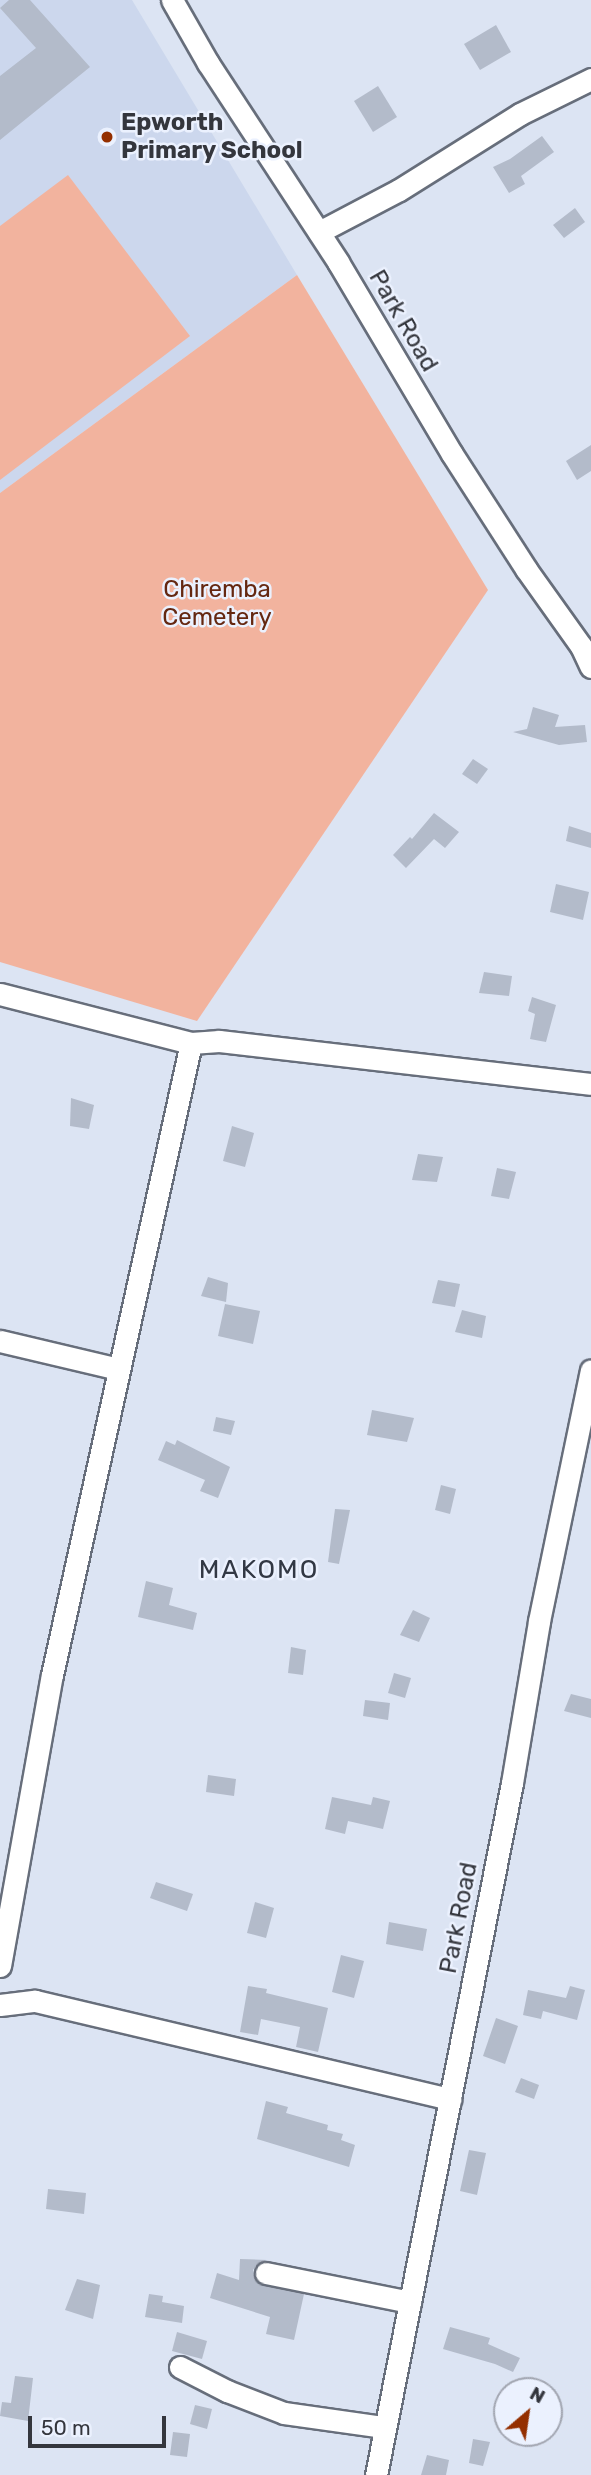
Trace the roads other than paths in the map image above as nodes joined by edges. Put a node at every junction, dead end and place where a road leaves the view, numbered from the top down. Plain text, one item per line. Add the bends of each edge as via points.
1 (172, 0) edge
2 (591, 79) edge
3 (319, 232) junction
4 (586, 643) edge
5 (591, 667) edge
6 (0, 993) edge
7 (191, 1043) junction
8 (591, 1084) edge
9 (0, 1341) edge
10 (118, 1369) junction
11 (591, 1370) edge
12 (585, 1429) edge
13 (0, 1966) edge
14 (0, 2005) edge
15 (451, 2099) junction
16 (266, 2273) dead end
17 (410, 2302) junction
18 (180, 2367) dead end
19 (384, 2427) junction
20 (376, 2475) edge

1 - 3 street, Park Road
2 - 3 street via 520,114 399,190
3 - 4 street, Park Road via 526,569
4 - 5 street, Park Road
6 - 7 street
7 - 8 street via 219,1041
7 - 10 street
9 - 10 street
10 - 13 street via 52,1675
11 - 12 street, Park Road
12 - 15 street, Park Road via 539,1621
14 - 15 street via 35,2000
15 - 17 street, Park Road
16 - 17 street
17 - 19 street, Park Road
18 - 19 street via 284,2413
19 - 20 street, Park Road

